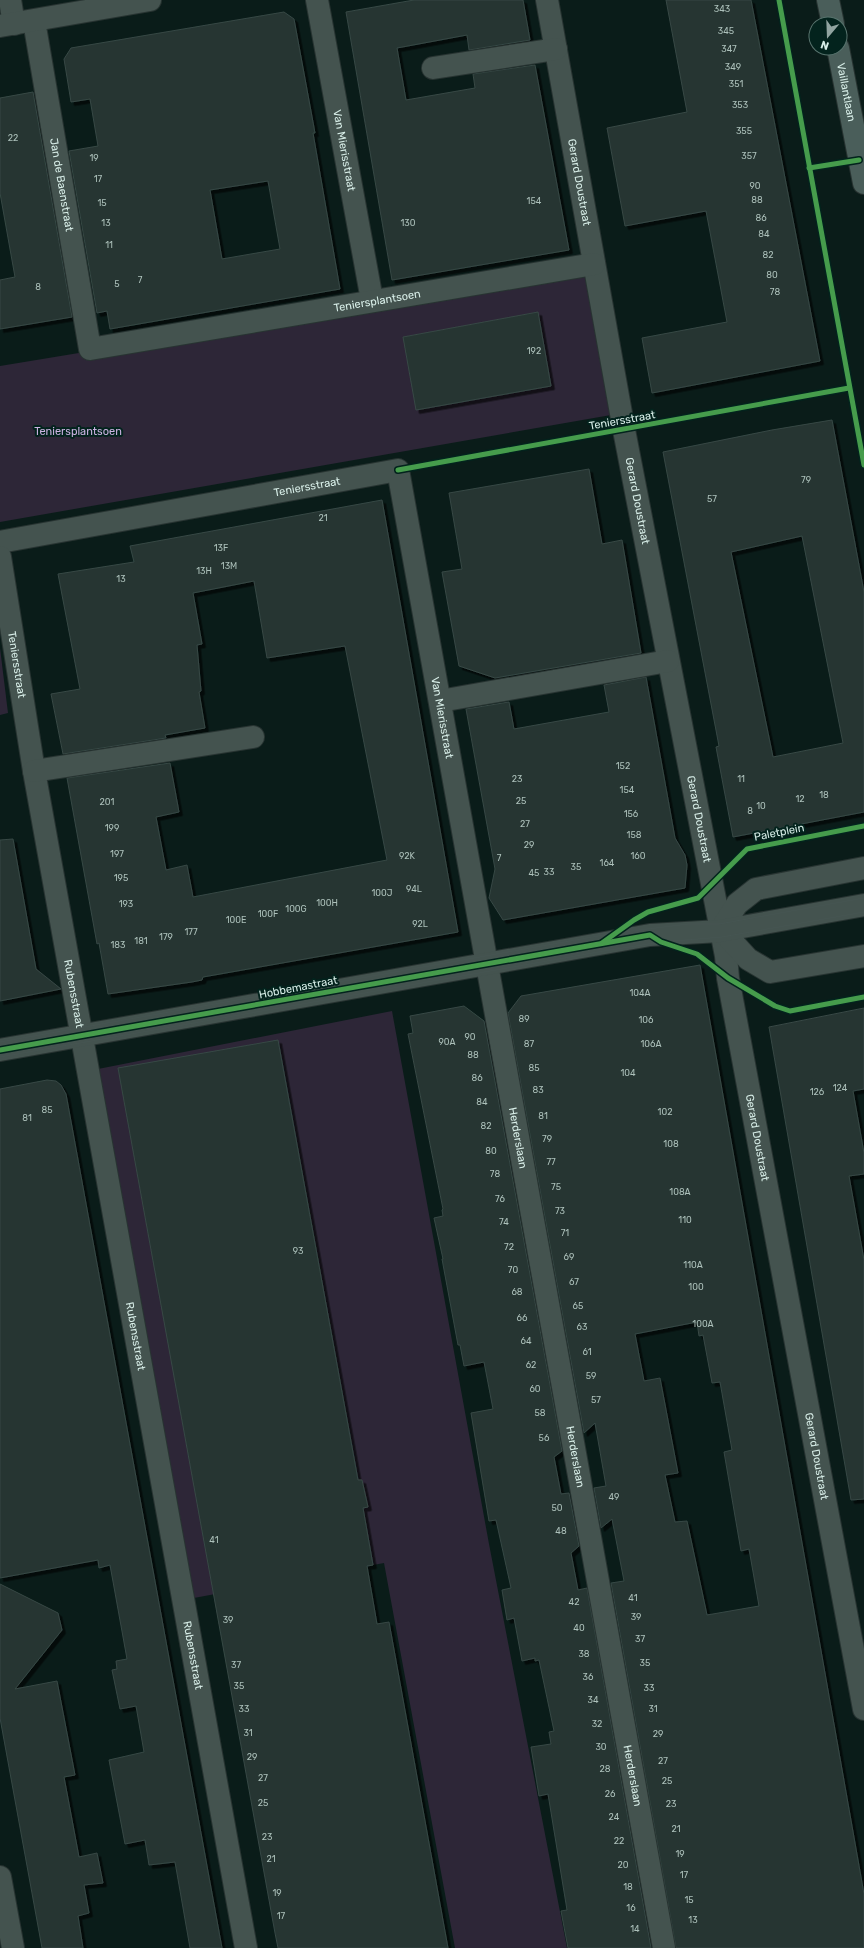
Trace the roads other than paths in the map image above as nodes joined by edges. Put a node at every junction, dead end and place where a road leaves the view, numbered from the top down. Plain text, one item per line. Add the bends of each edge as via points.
1 (10, 0) edge
2 (150, 0) edge
3 (317, 0) edge
4 (547, 0) edge
5 (828, 0) edge
6 (831, 16) edge
7 (16, 24) edge
8 (556, 49) junction
9 (840, 56) edge
10 (432, 68) dead end
11 (862, 159) edge
12 (864, 183) edge
13 (594, 264) junction
14 (372, 300) junction
15 (90, 349) joint
16 (398, 470) joint
17 (0, 542) edge
18 (0, 557) edge
19 (668, 661) junction
20 (440, 701) junction
21 (26, 725) joint
22 (253, 737) dead end
23 (34, 771) junction
24 (864, 868) edge
25 (864, 905) edge
26 (720, 931) junction
27 (864, 956) edge
28 (487, 965) junction
29 (81, 1036) junction
30 (0, 1050) edge
31 (864, 1709) edge
32 (0, 1877) edge
33 (4, 1927) edge
34 (13, 1948) edge
35 (246, 1948) edge
36 (664, 1948) edge

1 - 7 street, Jan de Baenstraat
2 - 7 street
3 - 14 street, Van Mierisstraat
4 - 8 street, Gerard Doustraat
5 - 6 main road
7 - 15 street, Jan de Baenstraat
8 - 10 street
8 - 13 street, Gerard Doustraat
9 - 11 main road, Vaillantlaan
11 - 12 main road, Vaillantlaan
13 - 14 street, Teniersplantsoen
13 - 19 street, Gerard Doustraat
14 - 15 street, Teniersplantsoen
16 - 17 street, Teniersstraat
16 - 20 street, Van Mierisstraat
18 - 21 street, Teniersstraat
19 - 20 street
19 - 26 street, Gerard Doustraat
20 - 28 street, Van Mierisstraat
21 - 23 street, Rubensstraat
22 - 23 street
23 - 29 street, Rubensstraat
24 - 26 street via 756,890 737,904
25 - 26 street
26 - 27 street via 748,959 770,972
26 - 28 street, Hobbemastraat via 650,936
26 - 31 street, Gerard Doustraat
28 - 29 street, Hobbemastraat
28 - 36 street, Herderslaan
29 - 30 street, Hobbemastraat
29 - 35 street, Rubensstraat
32 - 33 street
33 - 34 street

